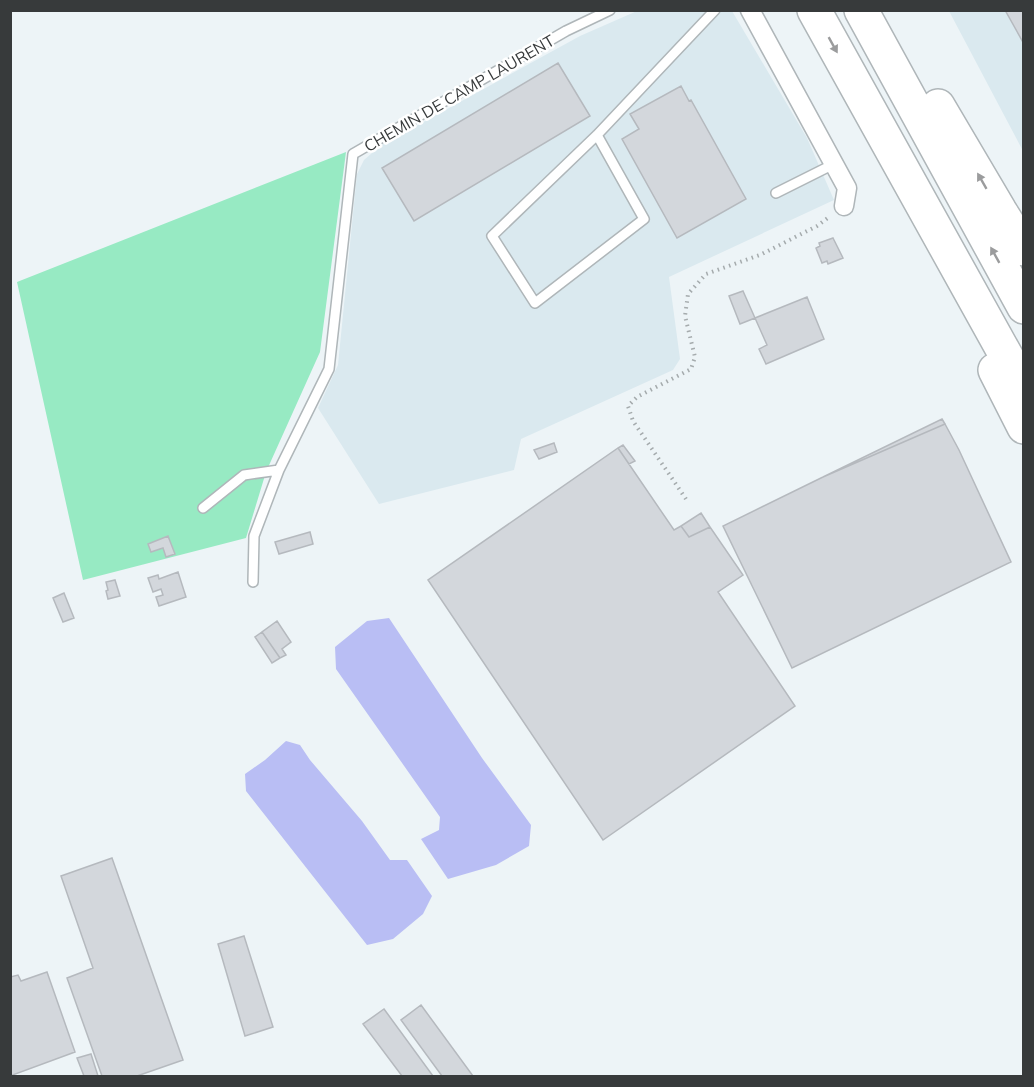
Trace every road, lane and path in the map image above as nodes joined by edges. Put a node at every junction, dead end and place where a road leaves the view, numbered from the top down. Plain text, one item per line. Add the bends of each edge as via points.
1 (610, 10) edge
2 (715, 10) edge
3 (750, 10) edge
4 (814, 10) edge
5 (861, 10) edge
6 (882, 10) edge
7 (852, 80) junction
8 (597, 135) junction
9 (834, 164) junction
10 (776, 193) dead end
11 (844, 206) joint
12 (1023, 249) edge
13 (1023, 307) edge
14 (1023, 388) edge
15 (1023, 426) edge
16 (279, 470) junction
17 (686, 499) dead end
18 (203, 508) dead end
19 (253, 582) dead end

1 - 16 lane, CHEMIN DE CAMP LAURENT via 566,31 353,154 329,369
2 - 8 lane
3 - 9 street
4 -> 7 highway
13 -> 5 highway
12 -> 6 highway
7 - 14 highway
7 - 15 highway
8 - 8 lane via 492,236 535,303 644,219
9 - 10 lane
9 - 11 street via 848,188
11 - 17 path via 817,226 760,255 706,274 688,294 685,316 695,357 691,369 637,397 628,406 633,421
16 - 18 lane via 244,475
16 - 19 lane, CHEMIN DE CAMP LAURENT via 254,536

